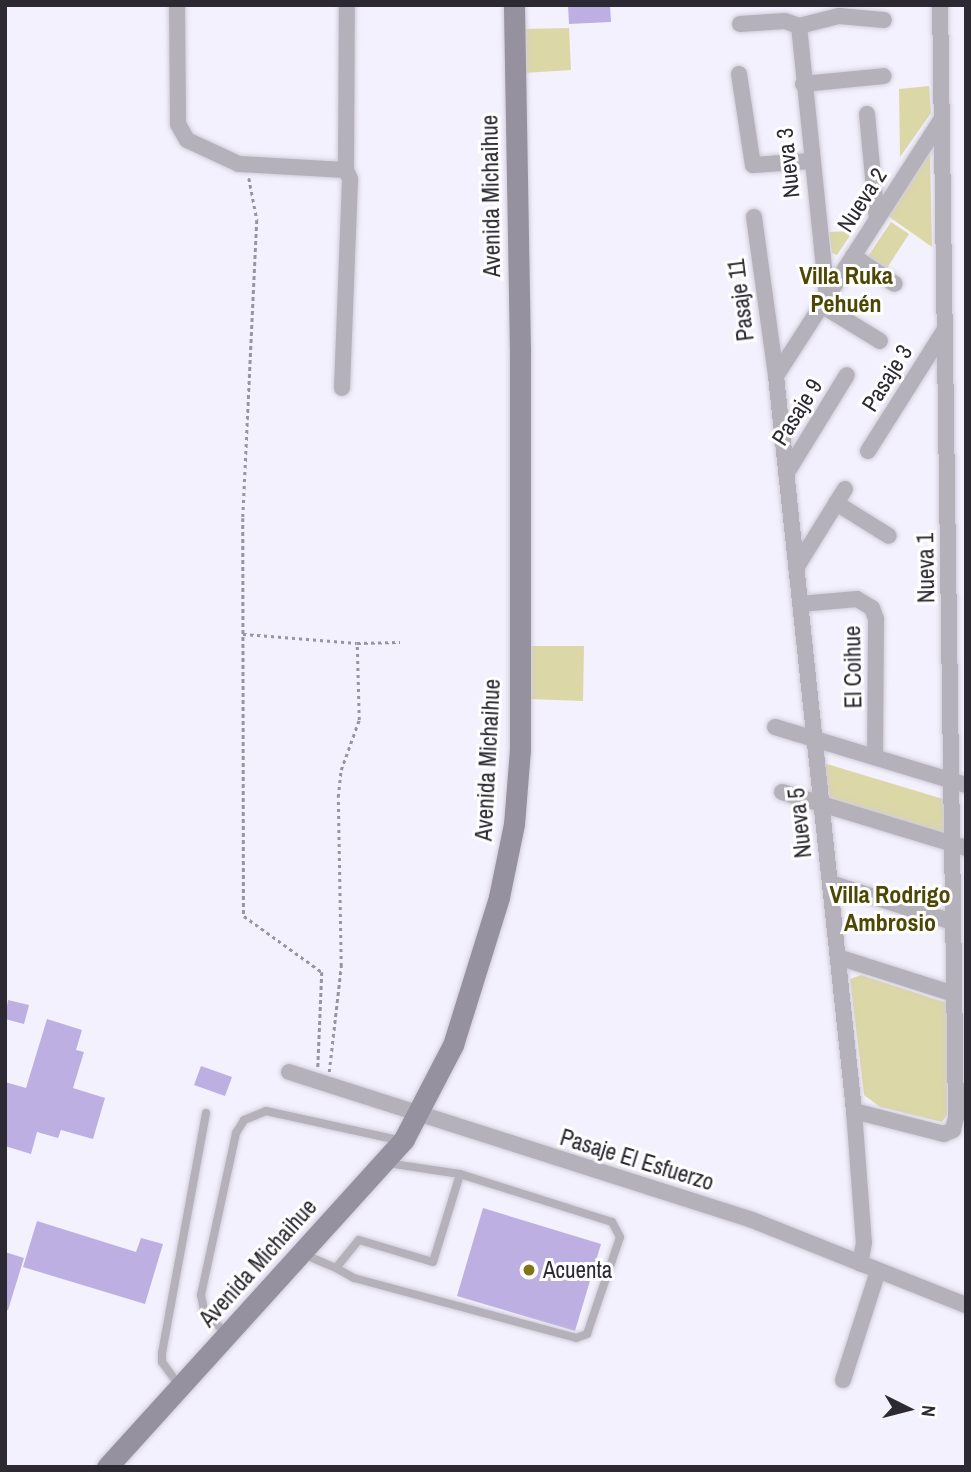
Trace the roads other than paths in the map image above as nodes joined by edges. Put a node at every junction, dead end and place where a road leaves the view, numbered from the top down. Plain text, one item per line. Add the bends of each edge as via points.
1 (177, 5) edge
2 (347, 5) edge
3 (513, 5) edge
4 (940, 5) edge
5 (840, 11) edge
6 (884, 20) dead end
7 (740, 24) dead end
8 (799, 26) junction
9 (738, 74) dead end
10 (884, 76) dead end
11 (803, 84) junction
12 (867, 114) dead end
13 (942, 119) junction
14 (811, 161) junction
15 (346, 170) junction
16 (754, 217) dead end
17 (877, 219) junction
18 (853, 256) junction
19 (895, 284) dead end
20 (824, 300) junction
21 (945, 329) junction
22 (880, 341) dead end
23 (847, 375) dead end
24 (776, 376) junction
25 (342, 388) dead end
26 (868, 451) dead end
27 (786, 474) junction
28 (889, 536) dead end
29 (796, 568) junction
30 (800, 604) junction
31 (775, 727) dead end
32 (814, 739) junction
33 (875, 757) junction
34 (959, 783) edge
35 (782, 792) dead end
36 (821, 803) junction
37 (959, 846) edge
38 (830, 883) junction
39 (953, 922) junction
40 (838, 957) junction
41 (954, 994) junction
42 (289, 1072) dead end
43 (854, 1111) junction
44 (206, 1113) dead end
45 (420, 1117) junction
46 (404, 1139) junction
47 (384, 1163) junction
48 (460, 1174) junction
49 (303, 1254) junction
50 (860, 1264) junction
51 (336, 1268) junction
52 (878, 1271) junction
53 (966, 1305) edge
54 (228, 1335) junction
55 (843, 1380) dead end
56 (180, 1387) junction
57 (107, 1467) edge

1 - 15 street via 180,130 192,145 246,165
2 - 15 street
3 - 45 street, Avenida Michaihue via 520,352 518,786 505,873 474,983 453,1045
4 - 13 street, Nueva 1
5 - 6 street
5 - 8 street
7 - 8 street via 785,20
8 - 11 street, Nueva 3
9 - 14 street via 751,163 758,167
10 - 11 street
11 - 14 street, Nueva 3
12 - 17 street
13 - 17 street, Nueva 2
13 - 21 street, Nueva 1
14 - 20 street, Nueva 3
15 - 25 street via 350,179
16 - 24 street, Pasaje 11
17 - 18 street, Nueva 2
18 - 19 street
18 - 20 street, Nueva 2
20 - 22 street
20 - 24 street, Nueva 2
21 - 26 street, Pasaje 3
21 - 34 street, Nueva 1
23 - 27 street, Pasaje 9
24 - 27 street, Nueva 5
27 - 29 street, Nueva 5
28 - 29 street via 841,496
29 - 30 street, Nueva 5
30 - 32 street, Nueva 5
30 - 33 street, El Coihue via 857,599 872,608 876,619
31 - 32 street
32 - 33 street
32 - 36 street, Nueva 5
33 - 34 street
34 - 37 street, Nueva 1
35 - 36 street
36 - 37 street
36 - 38 street, Nueva 5
37 - 39 street, Nueva 1
38 - 39 street
38 - 40 street, Nueva 5
39 - 41 street, Nueva 1
40 - 41 street
40 - 43 street, Nueva 5
41 - 43 street, Nueva 1 via 953,1130 944,1134
42 - 45 street, Pasaje El Esfuerzo
43 - 50 street, Nueva 5 via 864,1243
44 - 56 lane via 162,1353 162,1362
45 - 46 street, Avenida Michaihue
45 - 50 street, Pasaje El Esfuerzo via 752,1220
46 - 47 street, Avenida Michaihue
46 - 54 lane via 383,1140 266,1111 244,1120 236,1133 201,1295 204,1310
47 - 48 lane
47 - 49 street, Avenida Michaihue
48 - 51 lane via 433,1262 359,1240
48 - 51 lane via 612,1222 620,1237 587,1334 576,1338 354,1278
49 - 51 lane
49 - 54 street, Avenida Michaihue
50 - 52 street, Pasaje El Esfuerzo
52 - 53 street, Pasaje El Esfuerzo
52 - 55 street
54 - 56 street, Avenida Michaihue
56 - 57 street, Avenida Michaihue

